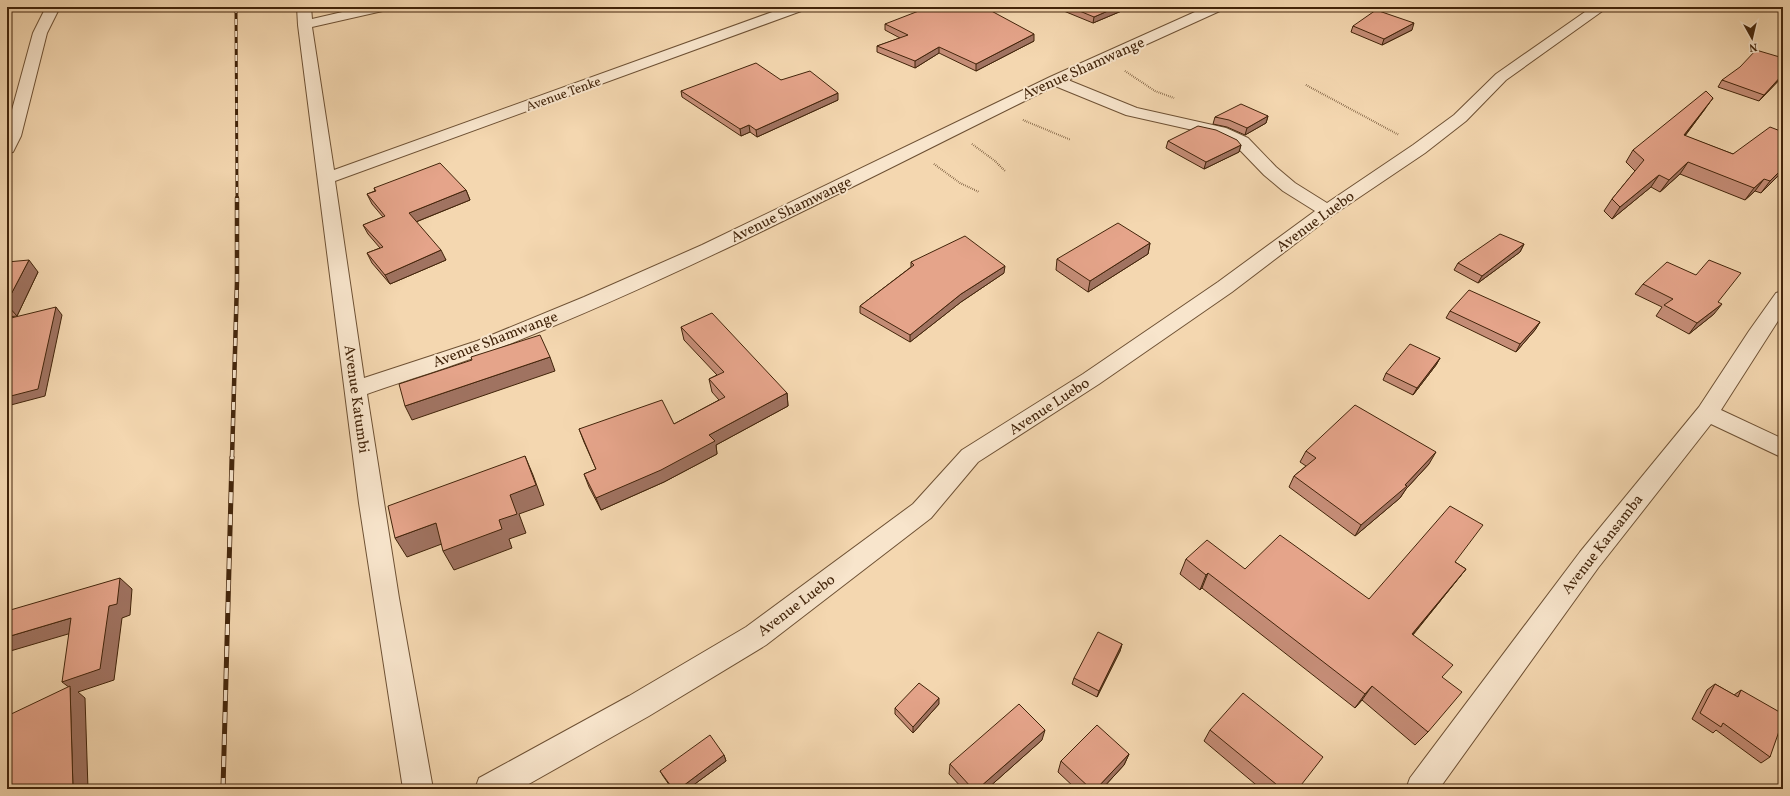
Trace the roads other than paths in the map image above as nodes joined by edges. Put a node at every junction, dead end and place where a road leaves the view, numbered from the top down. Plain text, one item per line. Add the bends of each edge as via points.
1 (53, 7) edge
2 (382, 7) edge
3 (799, 7) edge
4 (1217, 7) edge
5 (1601, 7) edge
6 (305, 16) edge
7 (1055, 80) junction
8 (7, 148) edge
9 (327, 178) junction
10 (1327, 211) junction
11 (1783, 298) edge
12 (356, 390) junction
13 (1707, 413) junction
14 (1783, 449) edge
15 (418, 789) edge
16 (490, 789) edge
17 (1421, 789) edge

1 - 8 street via 40,33 15,129
2 - 6 street
3 - 9 street, Avenue Tenke
4 - 7 street, Avenue Shamwange
5 - 10 street, Avenue Luebo via 1501,77 1460,118 1419,149
6 - 9 street, Avenue Katumbi
7 - 10 street via 1132,112 1220,131 1242,142 1289,187
7 - 12 street, Avenue Shamwange via 709,249 591,302 484,346
9 - 12 street, Avenue Katumbi
10 - 16 street, Avenue Luebo via 1225,287 1091,379 970,456 922,511 756,636 639,706
11 - 13 street, Avenue Kansamba
12 - 15 street, Avenue Katumbi via 393,651
13 - 14 street
13 - 17 street, Avenue Kansamba via 1589,560

